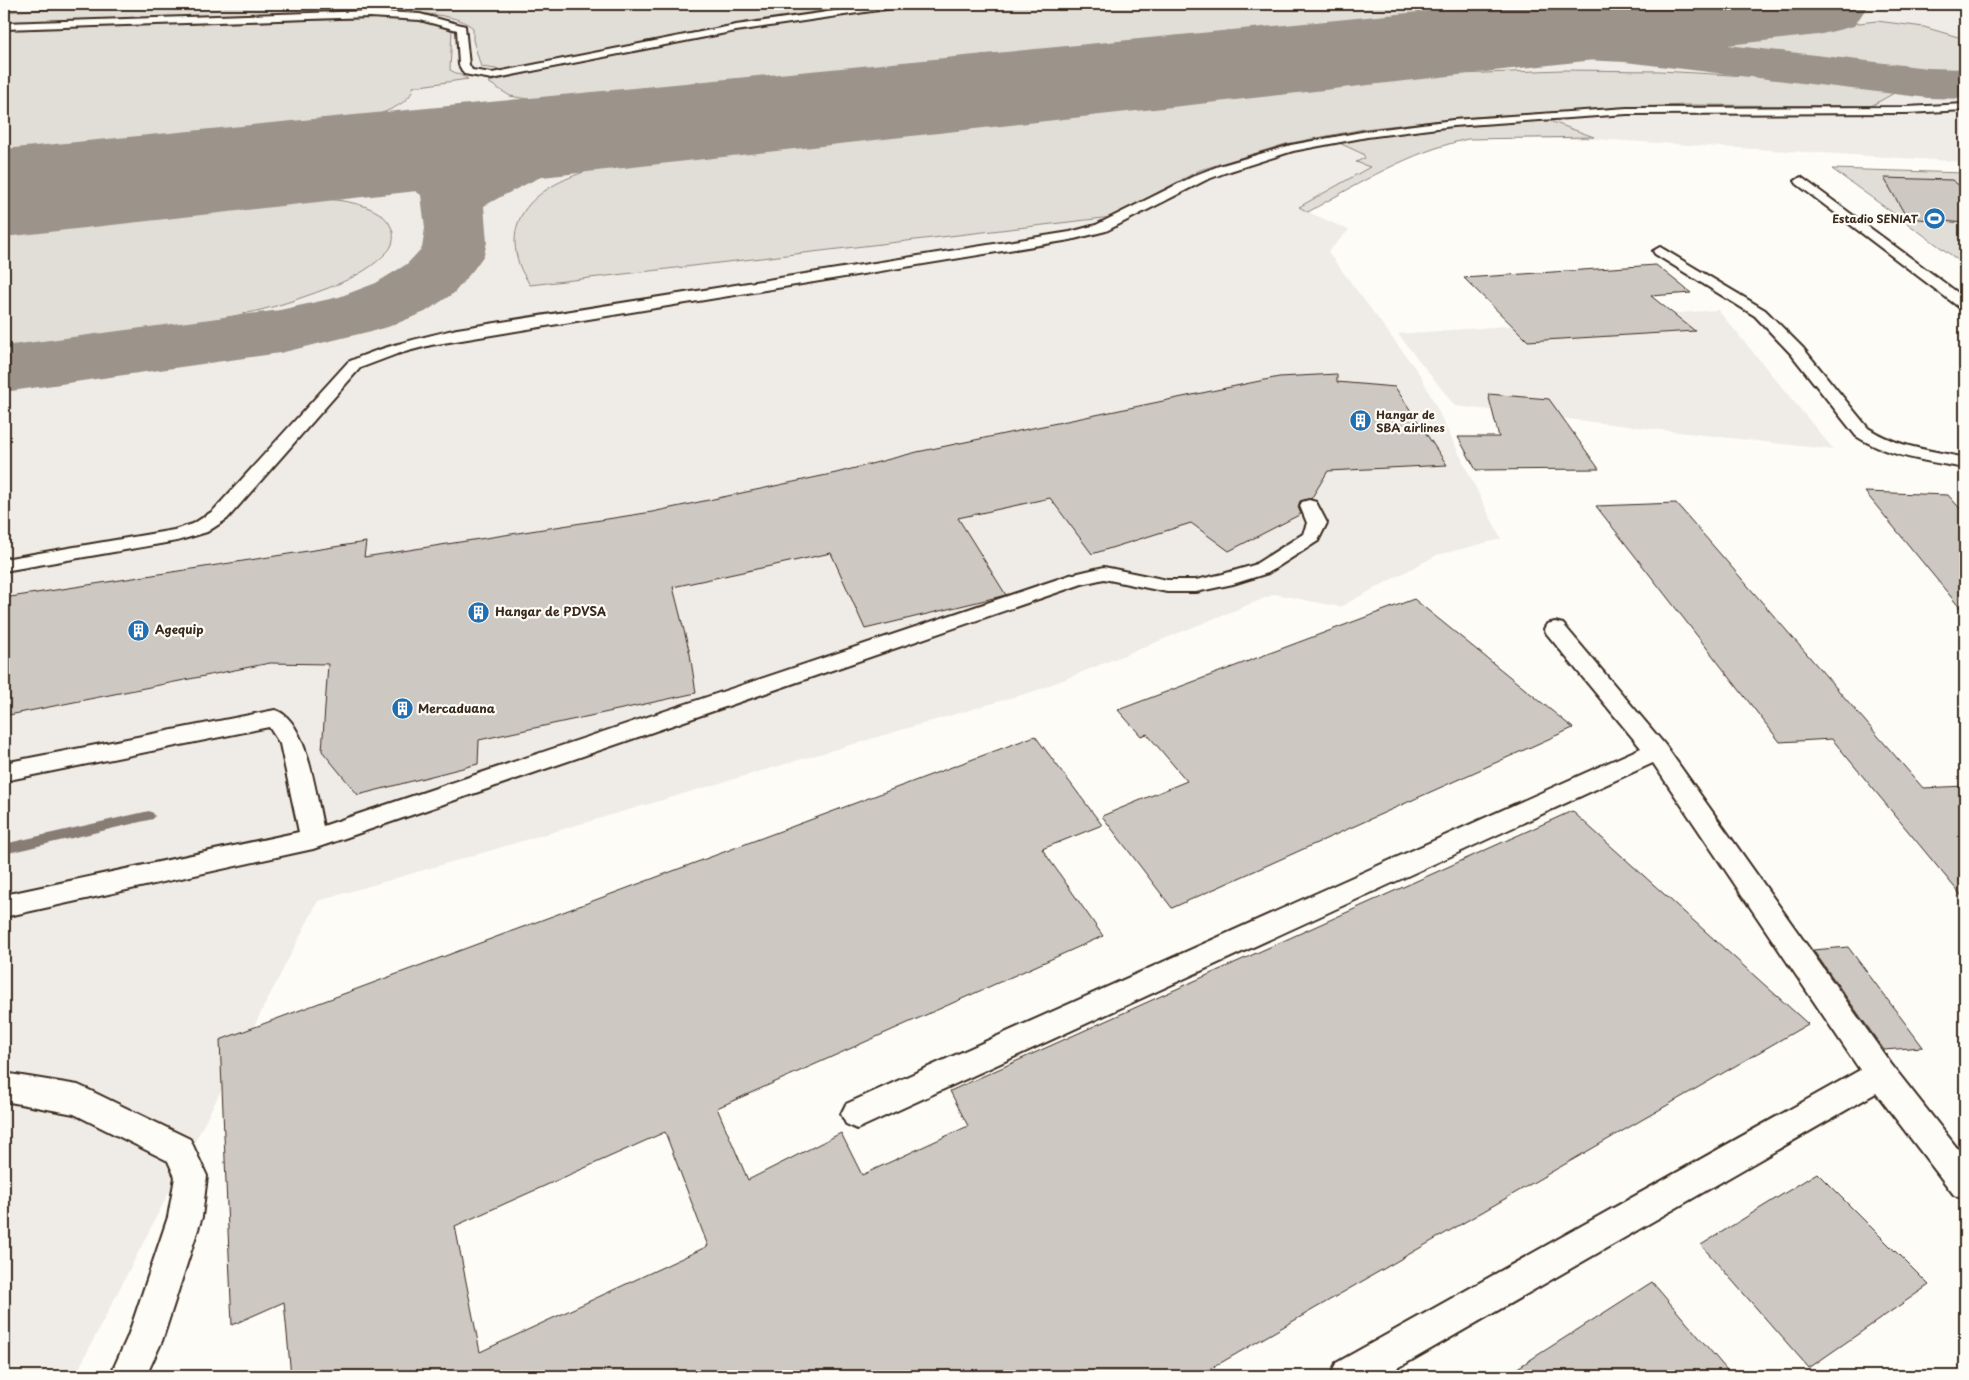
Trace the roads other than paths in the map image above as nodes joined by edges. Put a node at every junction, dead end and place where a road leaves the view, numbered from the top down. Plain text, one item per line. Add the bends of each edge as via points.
1 (899, 4) edge
2 (4, 26) edge
3 (1965, 107) edge
4 (1801, 181) dead end
5 (1660, 251) dead end
6 (1965, 305) edge
7 (1965, 464) edge
8 (1309, 506) dead end
9 (4, 565) edge
10 (1554, 629) dead end
11 (1657, 751) junction
12 (4, 772) edge
13 (313, 839) junction
14 (4, 906) edge
15 (1880, 1074) junction
16 (4, 1087) edge
17 (857, 1114) dead end
18 (1965, 1184) edge
19 (128, 1376) edge
20 (1349, 1376) edge

1 - 2 lane via 736,28 492,76 468,72 464,65 462,28 452,23 420,18 318,16
3 - 9 lane via 1627,112 1454,123 1367,134 1291,148 1223,169 1101,228 1070,236 756,284 420,342 371,356 354,365 220,515 200,528 177,535
4 - 6 lane
5 - 7 lane via 1760,313 1797,351 1870,438
8 - 13 lane via 1317,523 1312,537 1261,569 1196,586 1167,586 1104,573 1078,578
10 - 11 lane
11 - 15 lane
11 - 17 lane
12 - 13 lane via 274,718 292,742
13 - 14 lane
15 - 18 lane
15 - 20 lane
16 - 19 lane via 78,1100 179,1150 191,1176 185,1217 144,1341

